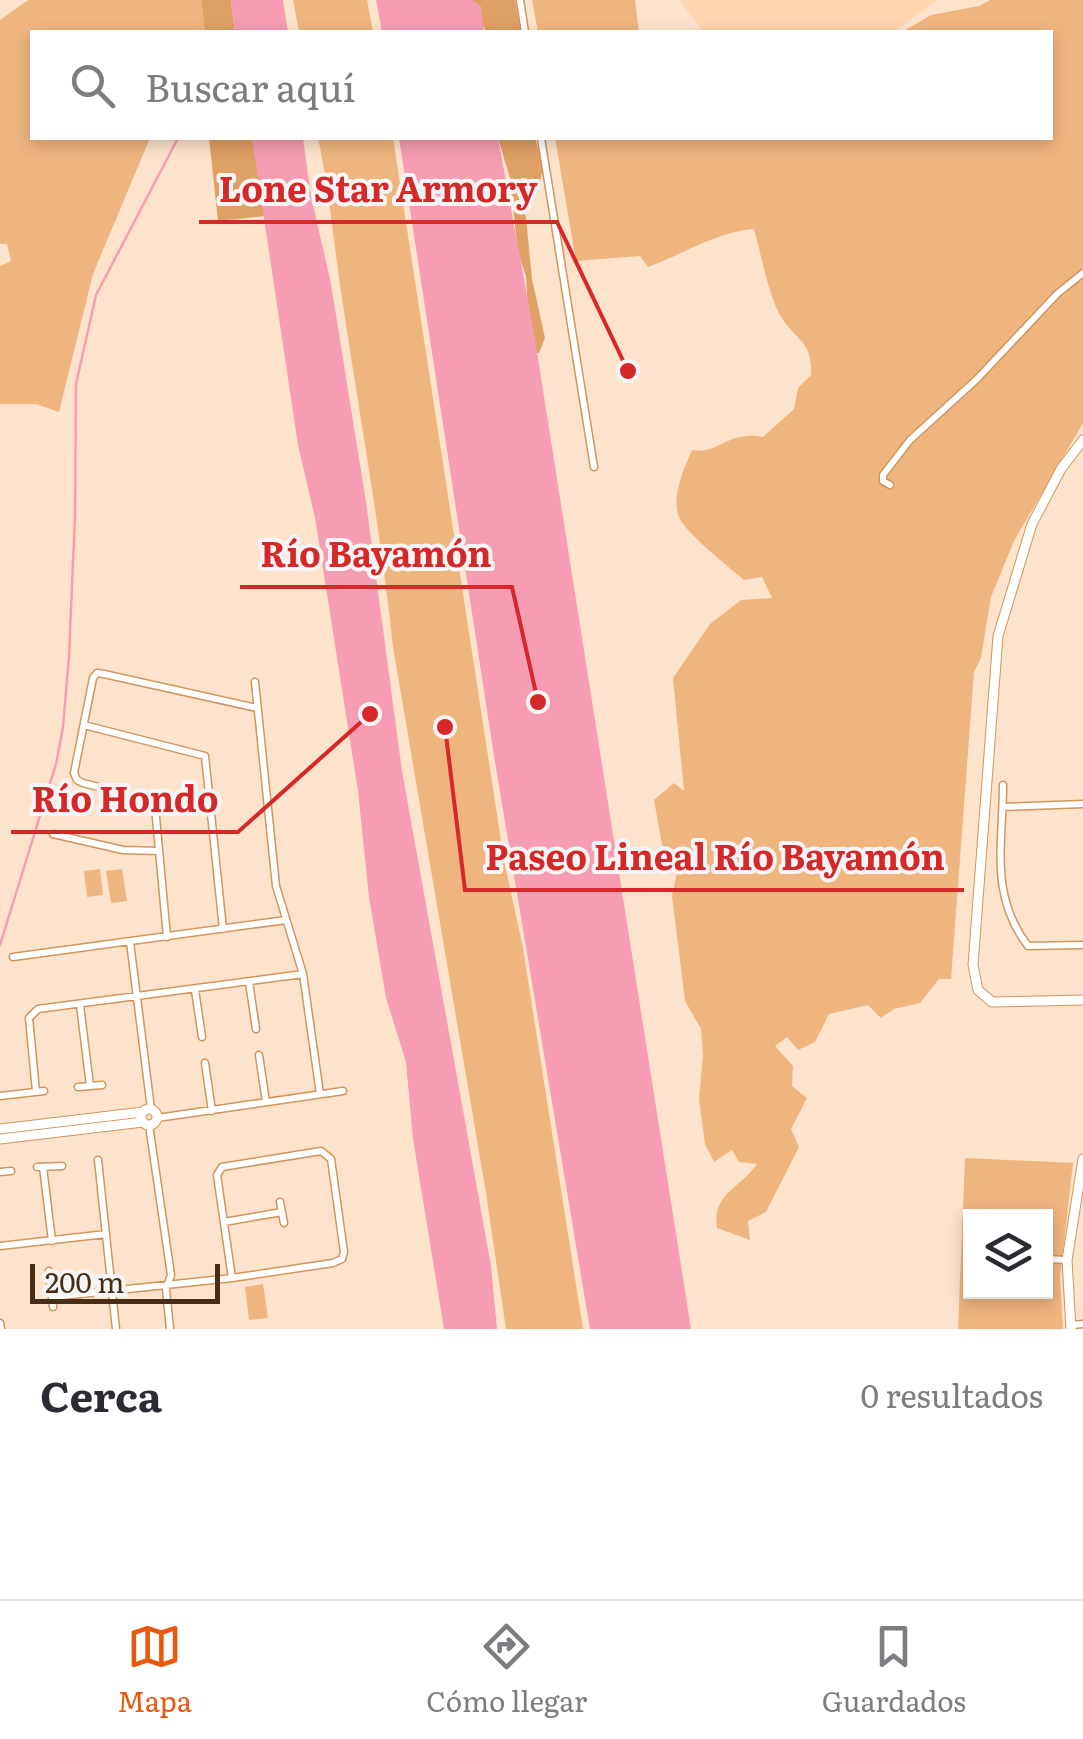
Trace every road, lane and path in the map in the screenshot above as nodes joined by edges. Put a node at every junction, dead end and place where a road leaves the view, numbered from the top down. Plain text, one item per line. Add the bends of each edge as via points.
1 (520, 2) edge
2 (525, 30) edge
3 (541, 140) edge
4 (1083, 272) edge
5 (1083, 440) edge
6 (594, 467) dead end
7 (890, 484) dead end
8 (255, 682) dead end
9 (257, 708) junction
10 (84, 725) junction
11 (1003, 785) dead end
12 (1083, 804) edge
13 (1003, 807) junction
14 (52, 834) dead end
15 (158, 851) junction
16 (286, 920) junction
17 (223, 929) junction
18 (168, 937) junction
19 (130, 942) junction
20 (1083, 945) edge
21 (13, 957) dead end
22 (303, 974) junction
23 (249, 982) junction
24 (195, 990) junction
25 (138, 998) junction
26 (1083, 1000) edge
27 (80, 1005) junction
28 (256, 1029) dead end
29 (202, 1037) dead end
30 (259, 1055) dead end
31 (206, 1063) dead end
32 (102, 1085) dead end
33 (90, 1086) junction
34 (78, 1087) dead end
35 (343, 1091) dead end
36 (320, 1094) junction
37 (0, 1096) edge
38 (266, 1102) junction
39 (212, 1111) junction
40 (149, 1117) junction
41 (0, 1129) edge
42 (0, 1139) edge
43 (1083, 1159) edge
44 (98, 1160) dead end
45 (62, 1166) dead end
46 (10, 1171) dead end
47 (0, 1172) edge
48 (280, 1202) dead end
49 (282, 1212) junction
50 (1078, 1215) edge
51 (224, 1222) junction
52 (284, 1222) dead end
53 (106, 1234) junction
54 (52, 1240) junction
55 (0, 1246) edge
56 (1053, 1259) edge
57 (1067, 1260) junction
58 (49, 1271) dead end
59 (232, 1278) junction
60 (169, 1284) junction
61 (112, 1290) junction
62 (52, 1296) junction
63 (53, 1307) dead end
64 (1083, 1324) edge
65 (1071, 1327) edge
66 (116, 1329) edge
67 (170, 1329) edge

1 - 2 street
3 - 6 street
4 - 7 street via 910,440 883,476
5 - 26 street via 1032,524 998,636 972,965 978,990 992,1002
8 - 9 street
9 - 10 street via 97,673
9 - 16 street via 276,886
10 - 15 street via 77,780 151,802
10 - 17 street via 205,756
11 - 13 street
12 - 13 street
13 - 20 street via 1001,891 1022,937 1028,946
14 - 15 street
15 - 18 street
16 - 17 street
16 - 22 street
17 - 18 street
18 - 19 street
19 - 21 street
19 - 25 street
22 - 23 street
22 - 36 street
23 - 24 street
23 - 28 street
24 - 25 street
24 - 29 street
25 - 27 street
25 - 40 street
27 - 33 street
27 - 37 street via 38,1010 29,1018 40,1092
30 - 38 street
31 - 39 street
32 - 33 street
33 - 34 street
35 - 36 street
36 - 38 street
38 - 39 street
39 - 40 street
40 - 41 street
40 - 42 street
40 - 60 street
43 - 50 street
44 - 53 street
45 - 54 street via 40,1167
46 - 47 street
48 - 49 street
49 - 51 street
49 - 52 street
50 - 57 street
51 - 59 street
51 - 59 street via 217,1175 222,1167 321,1152 331,1159 342,1259
53 - 54 street
53 - 61 street
54 - 55 street
56 - 57 street
57 - 65 street
58 - 62 street
59 - 60 street
60 - 61 street
60 - 67 street
61 - 62 street
61 - 66 street
62 - 63 street
64 - 65 street

